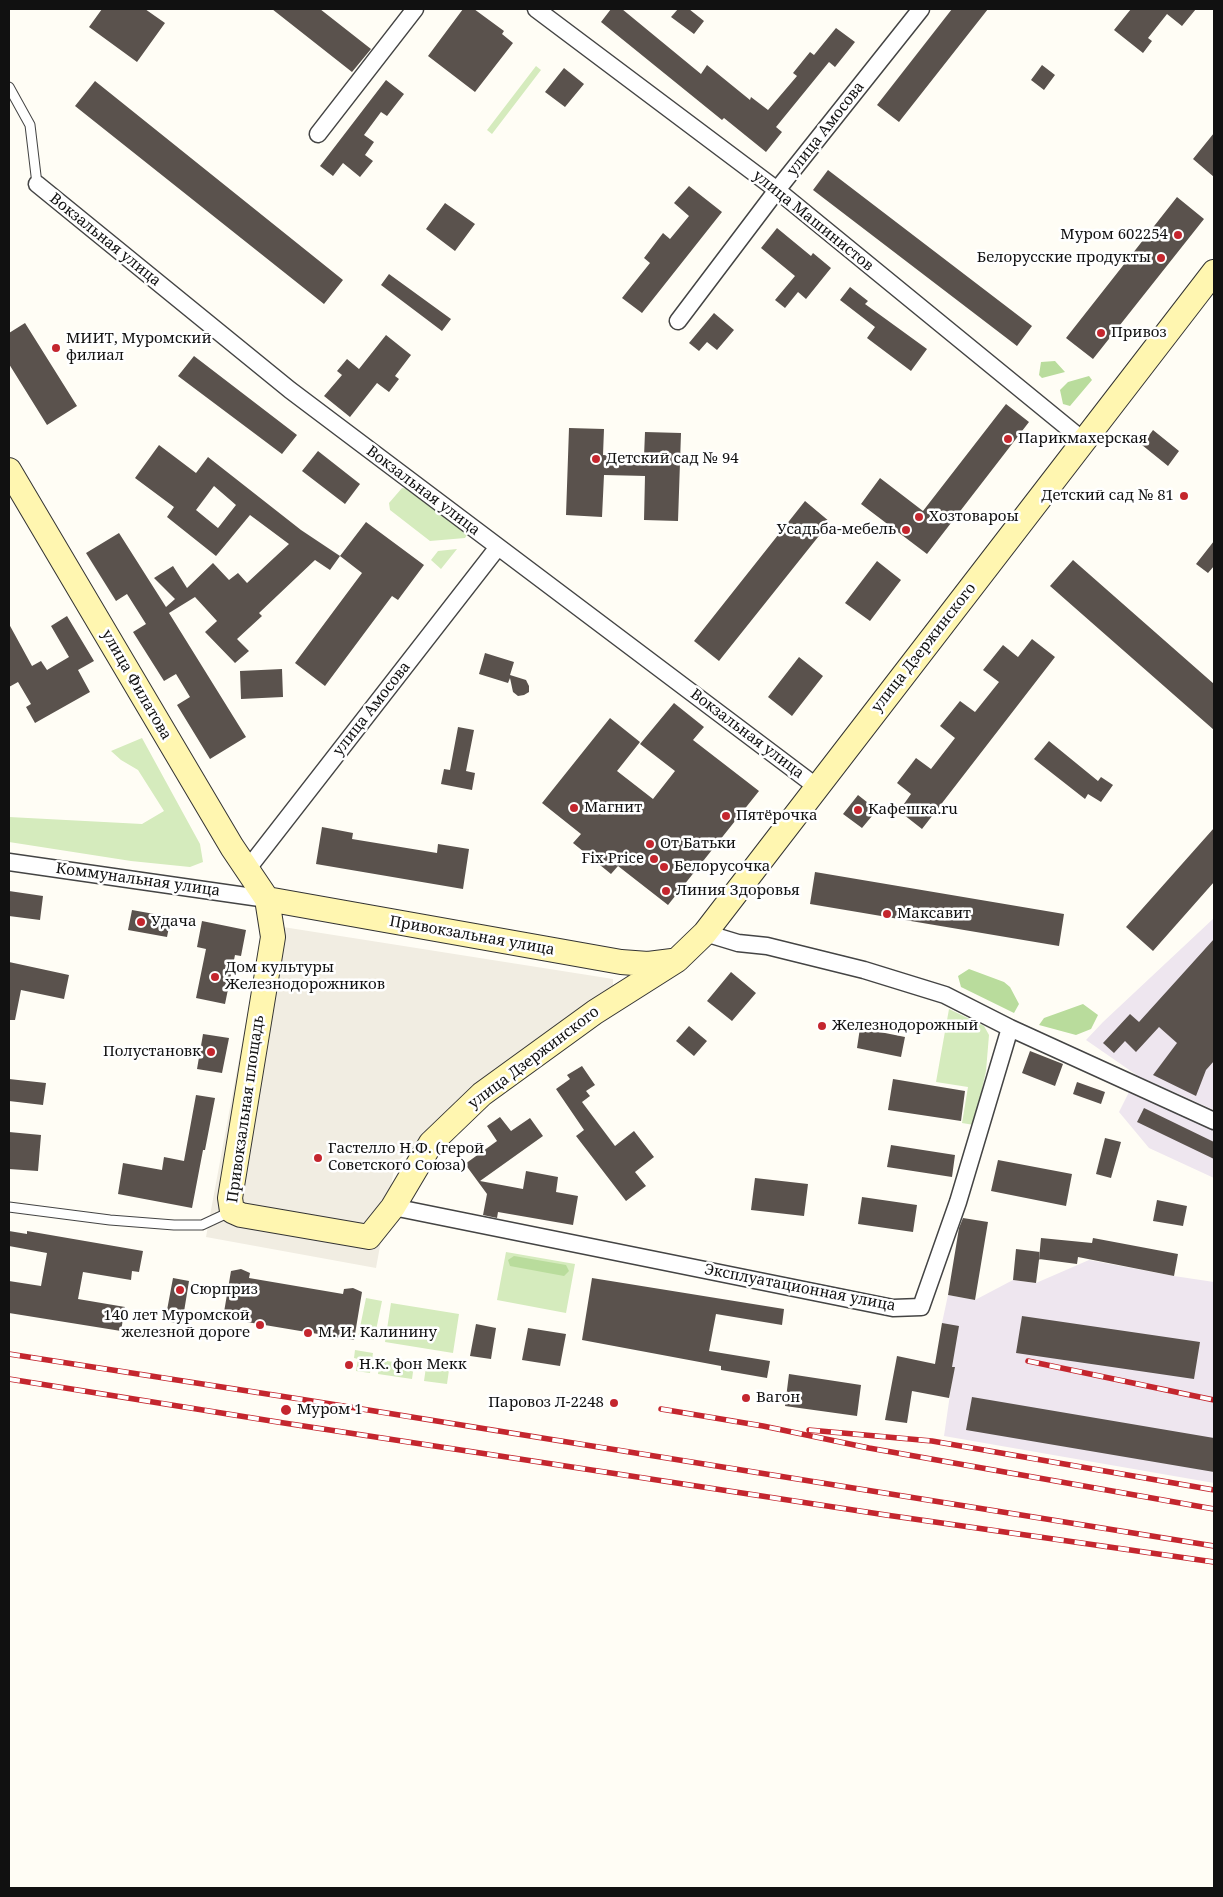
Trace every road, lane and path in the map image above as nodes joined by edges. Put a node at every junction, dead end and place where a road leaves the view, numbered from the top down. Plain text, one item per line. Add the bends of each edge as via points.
1 (415, 9) edge
2 (536, 9) edge
3 (921, 9) edge
4 (9, 87) edge
5 (318, 134) dead end
6 (37, 184) joint
7 (777, 190) junction
8 (1214, 272) edge
9 (678, 321) dead end
10 (1084, 442) junction
11 (9, 470) edge
12 (498, 547) junction
13 (817, 787) junction
14 (9, 862) edge
15 (246, 871) junction
16 (267, 899) junction
17 (705, 933) junction
18 (677, 960) junction
19 (621, 962) junction
20 (612, 1001) junction
21 (1010, 1028) junction
22 (1214, 1120) edge
23 (9, 1207) edge
24 (393, 1207) junction
25 (232, 1211) junction
26 (369, 1237) joint

1 - 5 street
2 - 7 street, улица Машинистов
3 - 7 street, улица Амосова
4 - 6 lane via 30,125
6 - 12 street, Вокзальная улица via 290,390
7 - 9 street, улица Амосова
7 - 10 street, улица Машинистов
8 - 10 street, улица Дзержинского
10 - 13 street, улица Дзержинского
11 - 15 street, улица Филатова
12 - 13 street, Вокзальная улица
12 - 15 street, улица Амосова
13 - 17 street, улица Дзержинского
14 - 16 street, Коммунальная улица
15 - 16 street, улица Филатова
16 - 19 street, Привокзальная улица
16 - 25 street, Привокзальная площадь via 273,936 230,1198
17 - 18 street, улица Дзержинского
17 - 21 street via 864,970 945,995
18 - 19 street, Привокзальная улица via 648,964
18 - 20 street, улица Дзержинского
19 - 20 street, улица Дзержинского via 622,980
20 - 24 street, улица Дзержинского via 482,1094 431,1143
21 - 22 street
21 - 24 street, Эксплуатационная улица via 958,1202 921,1307 892,1308
23 - 25 lane via 174,1225 202,1225
24 - 26 street, улица Дзержинского
25 - 26 street, Привокзальная площадь

